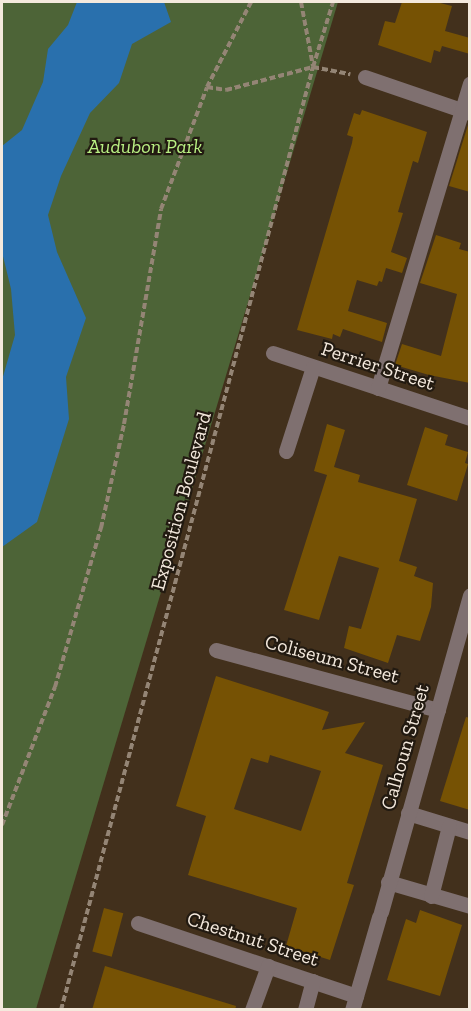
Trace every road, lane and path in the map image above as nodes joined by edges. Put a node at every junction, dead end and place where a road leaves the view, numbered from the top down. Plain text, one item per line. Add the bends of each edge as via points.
1 (251, 2) edge
2 (301, 2) edge
3 (333, 2) edge
4 (313, 67) junction
5 (365, 76) joint
6 (470, 84) edge
7 (207, 87) junction
8 (465, 111) edge
9 (273, 354) dead end
10 (313, 366) junction
11 (378, 388) junction
12 (470, 417) edge
13 (286, 451) dead end
14 (470, 595) edge
15 (216, 650) dead end
16 (438, 710) junction
17 (408, 813) junction
18 (2, 825) edge
19 (449, 826) junction
20 (470, 832) edge
21 (388, 882) junction
22 (431, 896) junction
23 (470, 906) edge
24 (138, 923) dead end
25 (268, 966) junction
26 (313, 981) junction
27 (354, 1003) edge
28 (61, 1010) edge
29 (252, 1010) edge
30 (305, 1010) edge

1 - 7 path
2 - 4 path
3 - 4 path, Exposition Boulevard
4 - 5 path
4 - 7 path via 225,90
4 - 28 path, Exposition Boulevard
5 - 8 street
6 - 8 street
7 - 18 path via 161,209 124,424 101,528 55,687
8 - 11 street
9 - 10 street, Perrier Street
10 - 11 street, Perrier Street
10 - 13 street
11 - 12 street, Perrier Street
14 - 16 street, Calhoun Street
15 - 16 street, Coliseum Street
16 - 17 street, Calhoun Street
17 - 19 street
17 - 21 street, Calhoun Street
19 - 20 street
19 - 22 street
21 - 22 street
21 - 27 street, Calhoun Street
22 - 23 street
24 - 25 street, Chestnut Street
25 - 26 street, Chestnut Street
25 - 29 street
26 - 27 street, Chestnut Street
26 - 30 street

